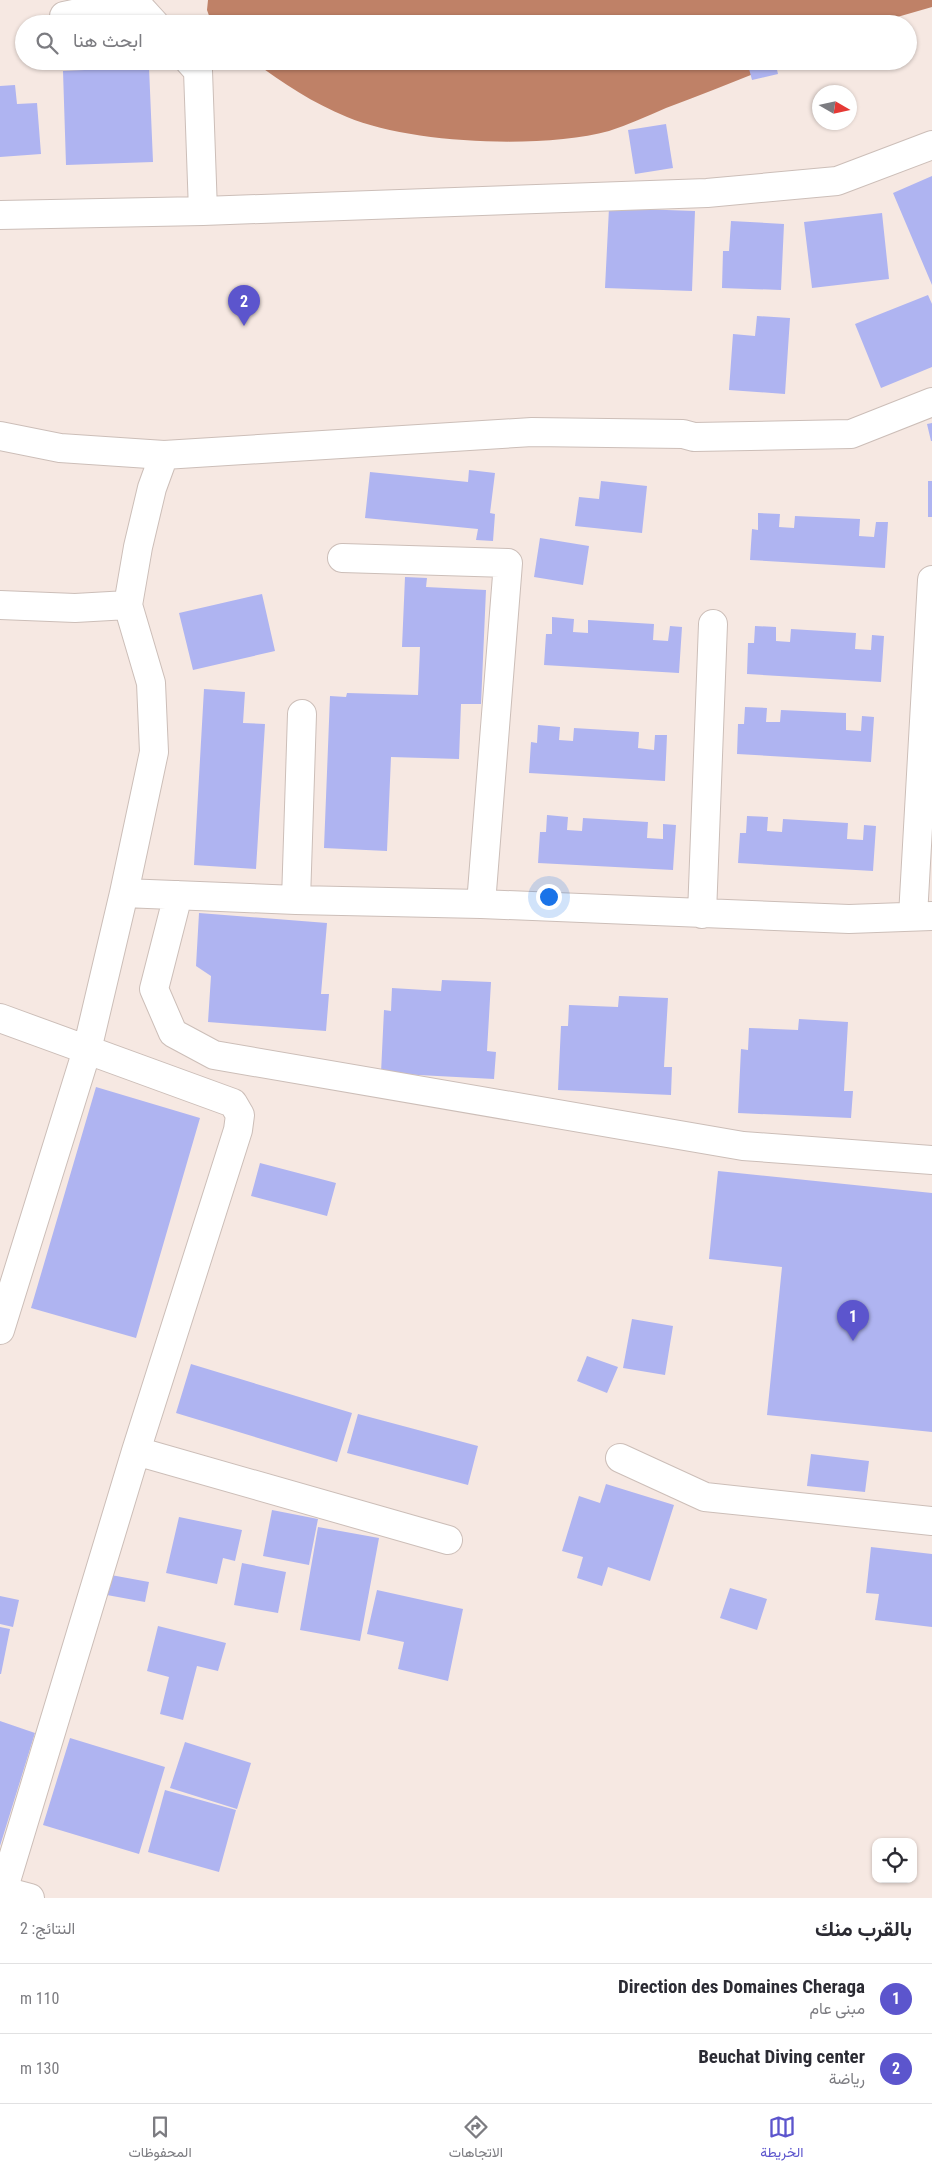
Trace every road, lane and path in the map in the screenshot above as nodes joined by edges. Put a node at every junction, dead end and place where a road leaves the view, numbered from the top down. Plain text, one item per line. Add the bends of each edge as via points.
1 (69, 15) edge
2 (147, 15) edge
3 (197, 70) edge
4 (932, 145) edge
5 (203, 211) junction
6 (0, 215) edge
7 (932, 402) edge
8 (0, 436) edge
9 (164, 455) junction
10 (342, 558) dead end
11 (932, 580) edge
12 (0, 605) edge
13 (128, 605) junction
14 (713, 624) dead end
15 (302, 714) dead end
16 (124, 892) junction
17 (178, 895) junction
18 (296, 900) junction
19 (481, 904) junction
20 (702, 914) junction
21 (922, 916) edge
22 (0, 1018) edge
23 (88, 1050) junction
24 (932, 1160) edge
25 (0, 1330) edge
26 (136, 1451) junction
27 (620, 1458) dead end
28 (932, 1521) edge
29 (448, 1540) dead end
30 (1, 1890) edge
31 (30, 1898) edge

1 - 2 street via 134,1
3 - 5 street
4 - 5 street via 837,181 707,193
5 - 6 street
7 - 9 street via 852,434 694,438 683,434 532,432
8 - 9 street via 60,448
9 - 13 street via 152,488
10 - 19 street via 508,563
11 - 21 street
12 - 13 street via 75,608
13 - 16 street via 150,682 154,752
14 - 20 street
15 - 18 street
16 - 17 street
16 - 23 street
17 - 18 street
17 - 24 street via 154,989 173,1033 214,1055 742,1146
18 - 19 street
19 - 20 street
20 - 21 street via 849,919
22 - 23 street
23 - 25 street
23 - 26 street via 232,1103 240,1115 238,1130
26 - 29 street
26 - 30 street
27 - 28 street via 705,1498
30 - 31 street

